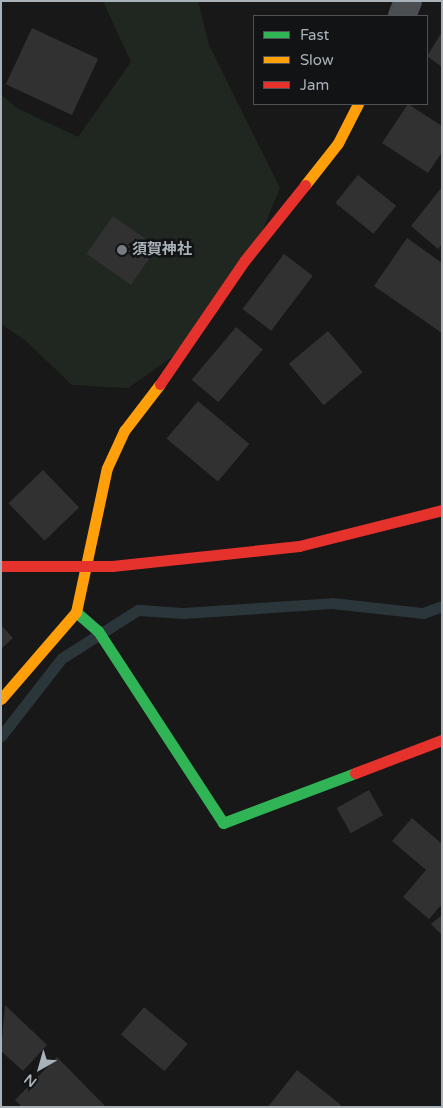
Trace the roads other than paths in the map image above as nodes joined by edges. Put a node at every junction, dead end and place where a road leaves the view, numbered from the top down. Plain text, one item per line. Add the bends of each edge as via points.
1 (408, 1) edge
2 (402, 15) edge
3 (357, 105) edge
4 (442, 510) edge
5 (1, 566) edge
6 (85, 566) junction
7 (76, 612) junction
8 (1, 699) edge
9 (442, 740) edge

1 - 2 street
3 - 6 street via 338,143 245,260 192,343 124,431 107,468
4 - 6 street via 299,546
5 - 6 street
6 - 7 street
7 - 8 street
7 - 9 street via 98,631 223,823

